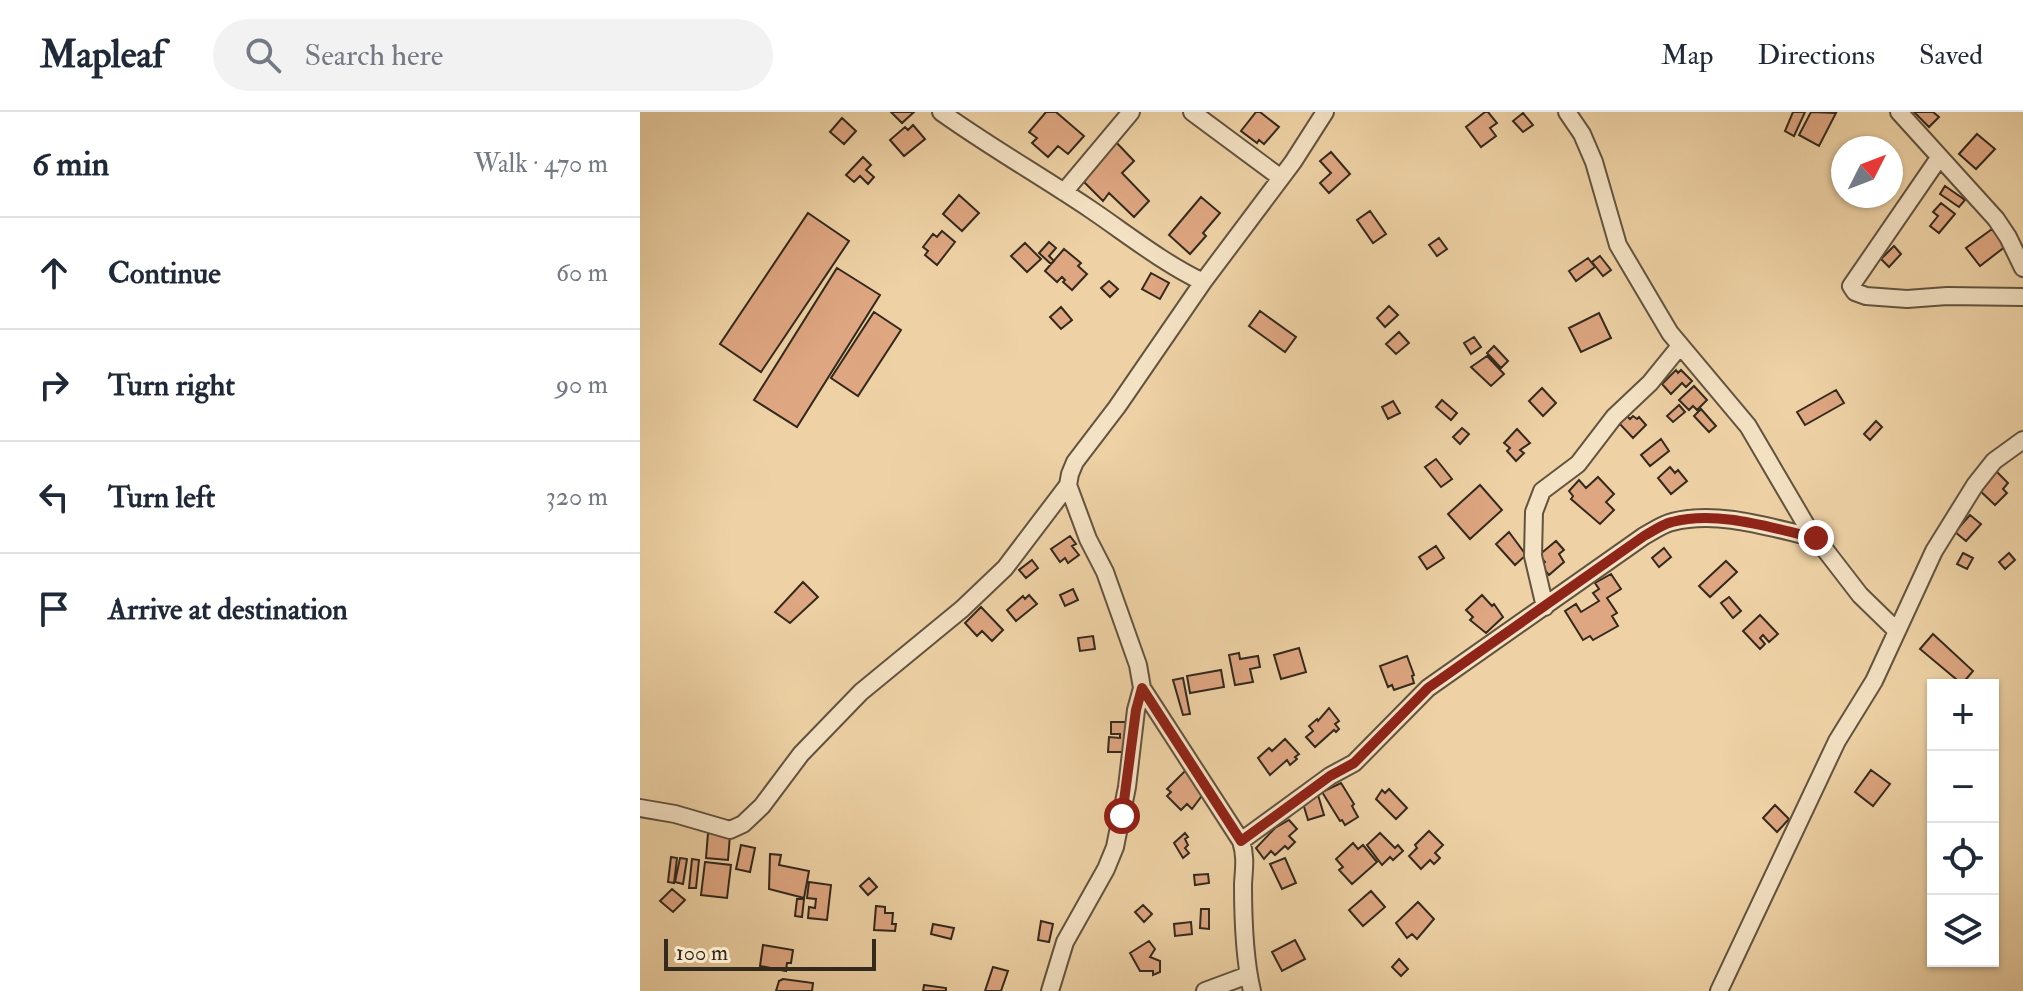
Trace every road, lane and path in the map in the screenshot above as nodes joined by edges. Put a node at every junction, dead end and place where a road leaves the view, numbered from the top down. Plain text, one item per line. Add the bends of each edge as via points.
1 (941, 112) edge
2 (1131, 112) edge
3 (1192, 112) edge
4 (1325, 112) edge
5 (1567, 112) edge
6 (1899, 112) edge
7 (1939, 158) junction
8 (1281, 178) junction
9 (1064, 192) junction
10 (2023, 268) edge
11 (1203, 282) junction
12 (2023, 297) edge
13 (1680, 346) junction
14 (2023, 440) edge
15 (1068, 485) junction
16 (1816, 538) junction
17 (1545, 607) junction
18 (1897, 631) junction
19 (1142, 688) junction
20 (640, 808) edge
21 (1241, 841) junction
22 (1250, 983) edge
23 (1050, 991) edge
24 (1205, 991) edge
25 (1719, 991) edge

1 - 9 street
2 - 9 street
3 - 8 street
4 - 8 street
5 - 13 street via 1594,162 1618,245
6 - 7 street
7 - 10 street via 1996,219
7 - 12 street via 1851,286 1866,296
8 - 11 street
9 - 11 street
11 - 15 street via 1075,462
13 - 16 street via 1748,426
13 - 17 street via 1578,464 1542,491 1532,544
14 - 18 street via 1994,461 1975,485 1934,551
15 - 19 street via 1105,572
15 - 20 street via 1005,568 835,717 739,828
16 - 17 street via 1698,517 1669,522
16 - 18 street via 1860,595
17 - 21 street via 1428,688 1354,763
18 - 25 street via 1837,741
19 - 21 street
19 - 23 street via 1115,847 1065,942
21 - 22 street
22 - 24 street

